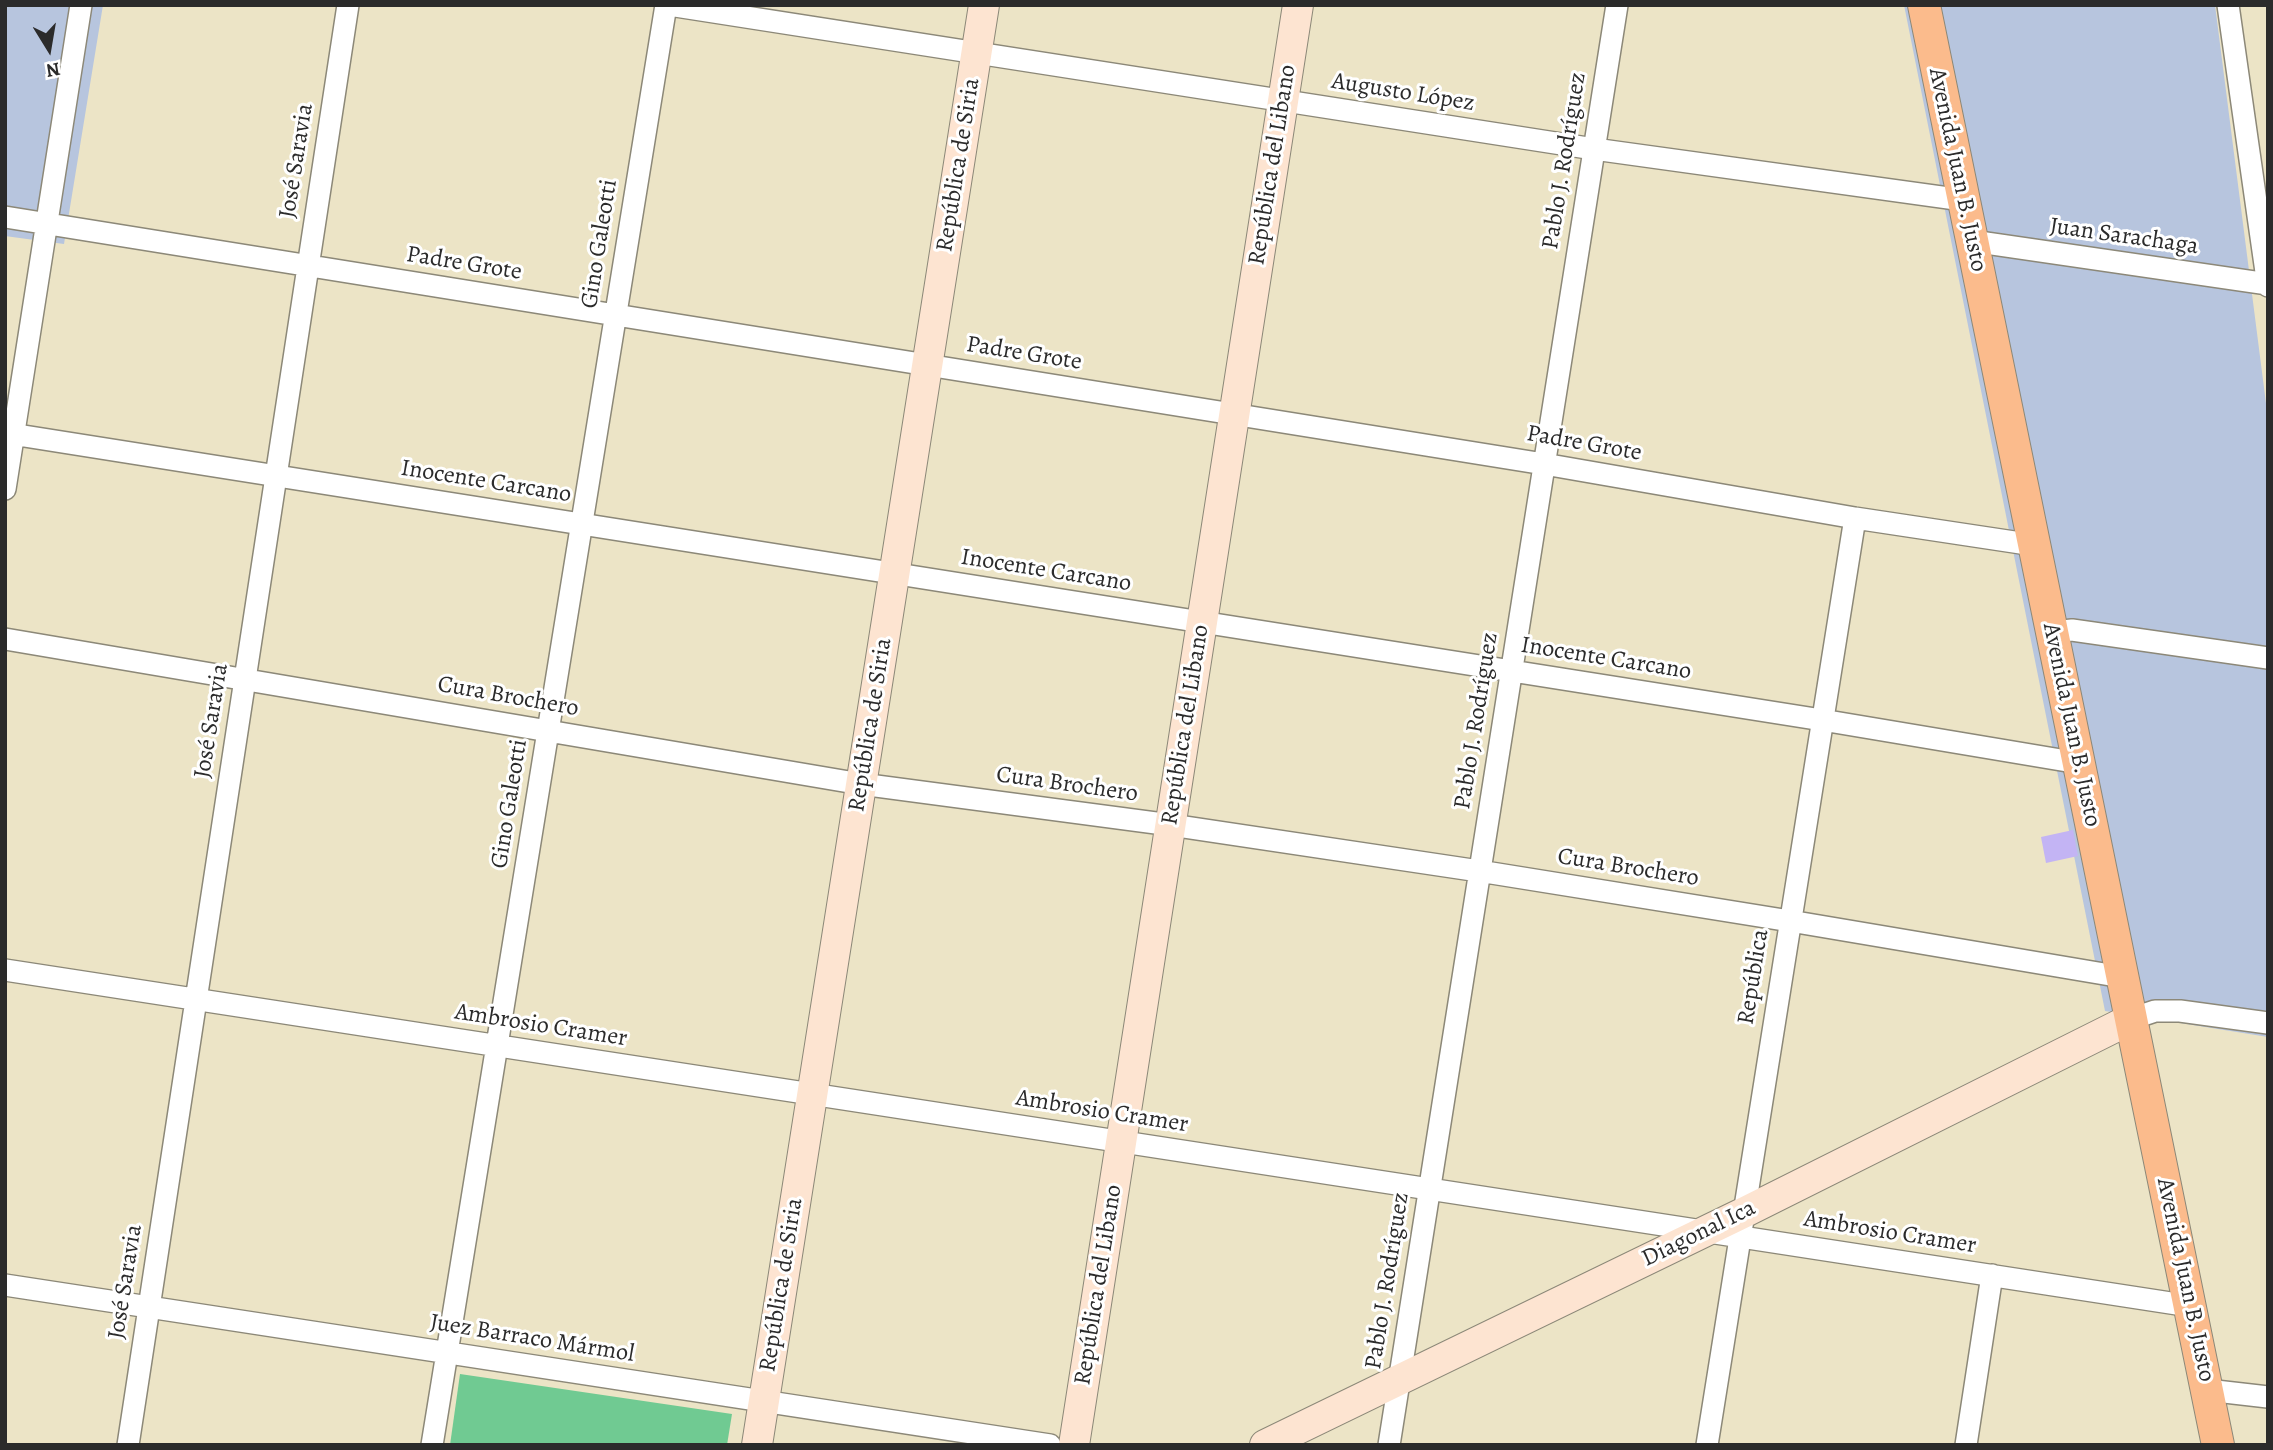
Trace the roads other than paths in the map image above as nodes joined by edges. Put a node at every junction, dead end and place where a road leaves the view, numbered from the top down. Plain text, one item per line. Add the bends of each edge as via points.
1 (81, 5) edge
2 (348, 5) edge
3 (667, 5) edge
4 (984, 5) edge
5 (1298, 5) edge
6 (1617, 5) edge
7 (1924, 5) edge
8 (2228, 5) edge
9 (977, 53) junction
10 (1283, 101) junction
11 (1594, 149) junction
12 (1963, 200) junction
13 (5, 218) edge
14 (46, 223) junction
15 (1972, 241) junction
16 (308, 265) junction
17 (2268, 285) edge
18 (616, 315) junction
19 (927, 365) junction
20 (1235, 414) junction
21 (9, 433) edge
22 (1544, 464) junction
23 (276, 475) junction
24 (5, 489) edge
25 (1855, 517) junction
26 (582, 524) junction
27 (2034, 545) junction
28 (895, 573) junction
29 (1202, 622) junction
30 (2052, 632) junction
31 (5, 639) edge
32 (2268, 658) edge
33 (1511, 671) junction
34 (244, 680) junction
35 (1822, 720) junction
36 (548, 731) junction
37 (2079, 763) junction
38 (861, 784) junction
39 (1171, 825) junction
40 (1479, 871) junction
41 (1790, 920) junction
42 (5, 970) edge
43 (2122, 977) junction
44 (196, 1000) junction
45 (2131, 1019) junction
46 (2268, 1023) edge
47 (497, 1046) junction
48 (812, 1094) junction
49 (1121, 1141) junction
50 (1429, 1189) junction
51 (1741, 1225) junction
52 (1706, 1231) junction
53 (1992, 1275) junction
54 (5, 1285) edge
55 (2190, 1306) junction
56 (149, 1307) junction
57 (447, 1353) junction
58 (1399, 1380) junction
59 (2207, 1390) junction
60 (2268, 1397) edge
61 (764, 1401) junction
62 (128, 1445) edge
63 (432, 1445) edge
64 (757, 1445) edge
65 (1050, 1445) edge
66 (1074, 1445) edge
67 (1265, 1445) edge
68 (1389, 1445) edge
69 (1707, 1445) edge
70 (1966, 1445) edge
71 (2218, 1445) edge

1 - 14 street
2 - 16 street, José Saravia
3 - 9 street, Augusto López
3 - 18 street, Gino Galeotti
4 - 9 main road, República de Siria
5 - 10 main road, República del Libano
6 - 11 street, Pablo J. Rodríguez
7 - 12 main road, Avenida Juan B. Justo
8 - 17 street
9 - 10 street, Augusto López
9 - 19 main road, República de Siria
10 - 11 street, Augusto López
10 - 20 main road, República del Libano
11 - 12 street, Augusto López
11 - 22 street, Pablo J. Rodríguez
12 - 15 main road, Avenida Juan B. Justo
13 - 14 street, Padre Grote
14 - 16 street, Padre Grote
14 - 21 street
15 - 17 street, Juan Sarachaga
15 - 27 main road, Avenida Juan B. Justo
16 - 18 street, Padre Grote
16 - 23 street, José Saravia
18 - 19 street, Padre Grote
18 - 26 street, Gino Galeotti
19 - 20 street, Padre Grote
19 - 28 main road, República de Siria
20 - 22 street, Padre Grote
20 - 29 main road, República del Libano
21 - 23 street, Inocente Carcano
21 - 24 street
22 - 25 street, Padre Grote
22 - 33 street, Pablo J. Rodríguez
23 - 26 street, Inocente Carcano
23 - 34 street, José Saravia
25 - 27 street, Padre Grote
25 - 35 street, República
26 - 28 street, Inocente Carcano
26 - 36 street, Gino Galeotti
27 - 30 main road, Avenida Juan B. Justo
28 - 29 street, Inocente Carcano
28 - 38 main road, República de Siria
29 - 33 street, Inocente Carcano
29 - 39 main road, República del Libano
30 - 32 street
30 - 37 main road, Avenida Juan B. Justo
31 - 34 street, Cura Brochero
33 - 35 street, Inocente Carcano
33 - 40 street, Pablo J. Rodríguez
34 - 36 street, Cura Brochero
34 - 44 street, José Saravia
35 - 37 street, Inocente Carcano
35 - 41 street, República
36 - 38 street, Cura Brochero
36 - 47 street, Gino Galeotti
37 - 43 main road, Avenida Juan B. Justo
38 - 39 street, Cura Brochero
38 - 48 main road, República de Siria
39 - 40 street, Cura Brochero
39 - 49 main road, República del Libano
40 - 41 street, Cura Brochero
40 - 50 street, Pablo J. Rodríguez
41 - 43 street, Cura Brochero
41 - 51 street, República
42 - 44 street, Ambrosio Cramer
43 - 45 main road, Avenida Juan B. Justo
44 - 47 street, Ambrosio Cramer
44 - 56 street, José Saravia
45 - 46 street via 2155,1011 2180,1011
45 - 51 main road, Diagonal Ica
45 - 55 main road, Avenida Juan B. Justo
47 - 48 street, Ambrosio Cramer
47 - 57 street, Gino Galeotti
48 - 49 street, Ambrosio Cramer
48 - 61 main road, República de Siria
49 - 50 street, Ambrosio Cramer
49 - 66 main road, República del Libano
50 - 52 street, Ambrosio Cramer
50 - 58 street, Pablo J. Rodríguez
51 - 52 main road, Diagonal Ica
51 - 53 street, Ambrosio Cramer
51 - 69 street, República
52 - 58 main road, Diagonal Ica
53 - 55 street, Ambrosio Cramer
53 - 70 street
54 - 56 street, Juez Barraco Mármol
55 - 59 main road, Avenida Juan B. Justo
56 - 57 street, Juez Barraco Mármol
56 - 62 street, José Saravia
57 - 61 street, Juez Barraco Mármol
57 - 63 street, Gino Galeotti
58 - 67 main road, Diagonal Ica
58 - 68 street, Pablo J. Rodríguez
59 - 60 street
59 - 71 main road, Avenida Juan B. Justo
61 - 64 main road, República de Siria
61 - 65 street, Juez Barraco Mármol

